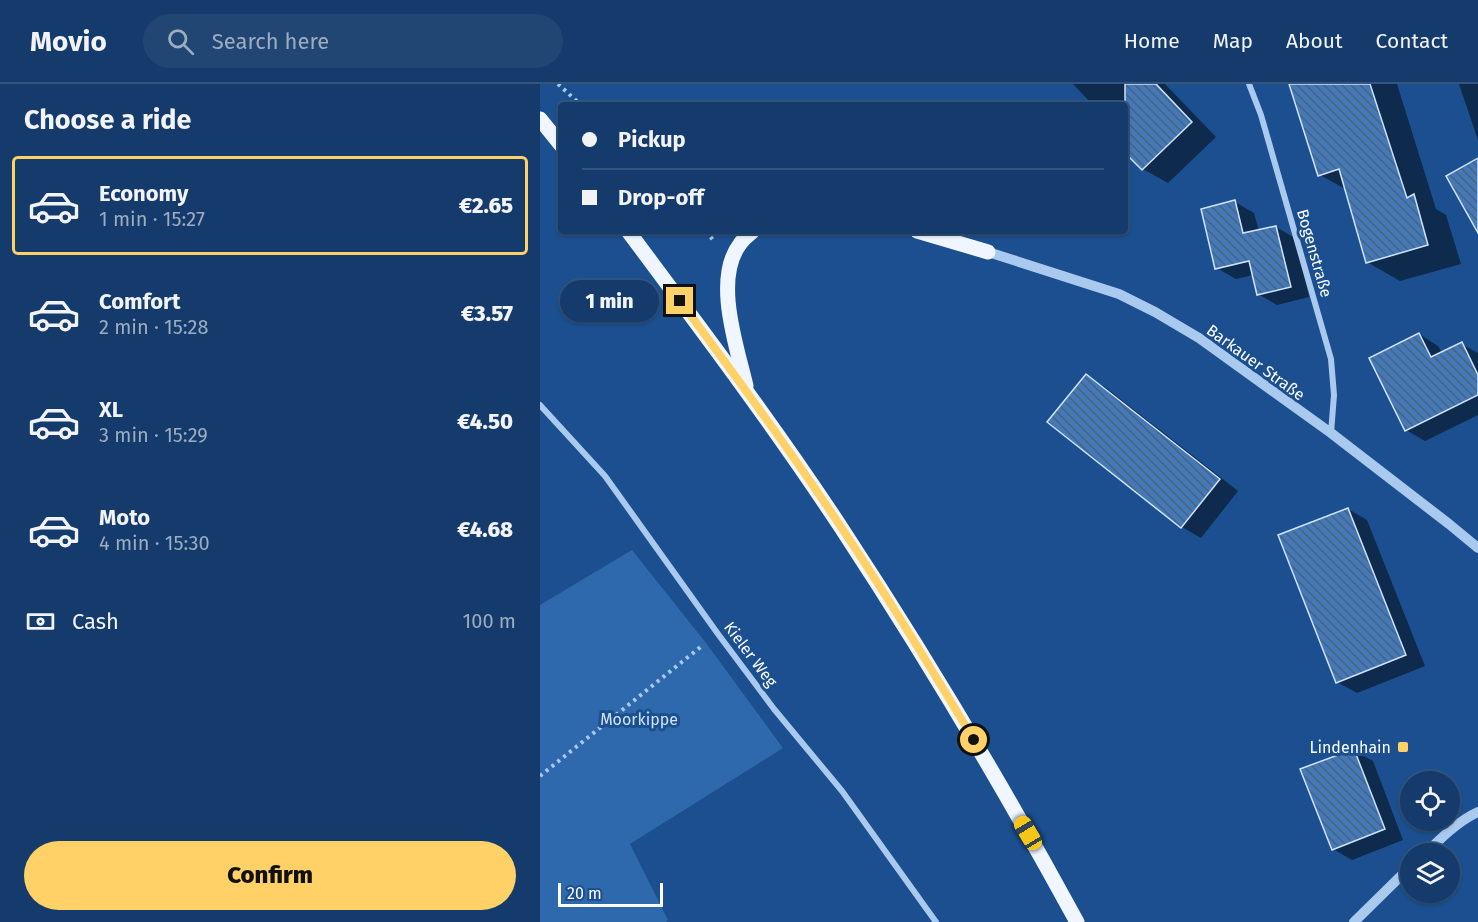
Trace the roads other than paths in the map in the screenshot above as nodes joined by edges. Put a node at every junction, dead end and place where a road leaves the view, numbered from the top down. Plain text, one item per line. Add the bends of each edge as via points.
1 (1249, 84) edge
2 (540, 119) edge
3 (558, 141) edge
4 (630, 234) edge
5 (750, 234) edge
6 (926, 234) edge
7 (988, 252) joint
8 (747, 392) junction
9 (540, 405) edge
10 (1331, 434) junction
11 (1478, 548) edge
12 (1476, 811) edge
13 (1436, 843) edge
14 (1400, 877) edge
15 (936, 922) edge
16 (1077, 922) edge
17 (1354, 922) edge

1 - 10 street, Bogenstraße via 1331,359
2 - 3 main road
4 - 8 main road
5 - 8 main road via 739,244 727,280 730,316
6 - 7 main road
7 - 10 street, Barkauer Straße via 1119,294 1155,312 1199,338
8 - 16 main road via 842,528 930,666
9 - 15 street, Kieler Weg via 605,476 718,634 842,792
10 - 11 street, Barkauer Straße
12 - 13 street
14 - 17 street

